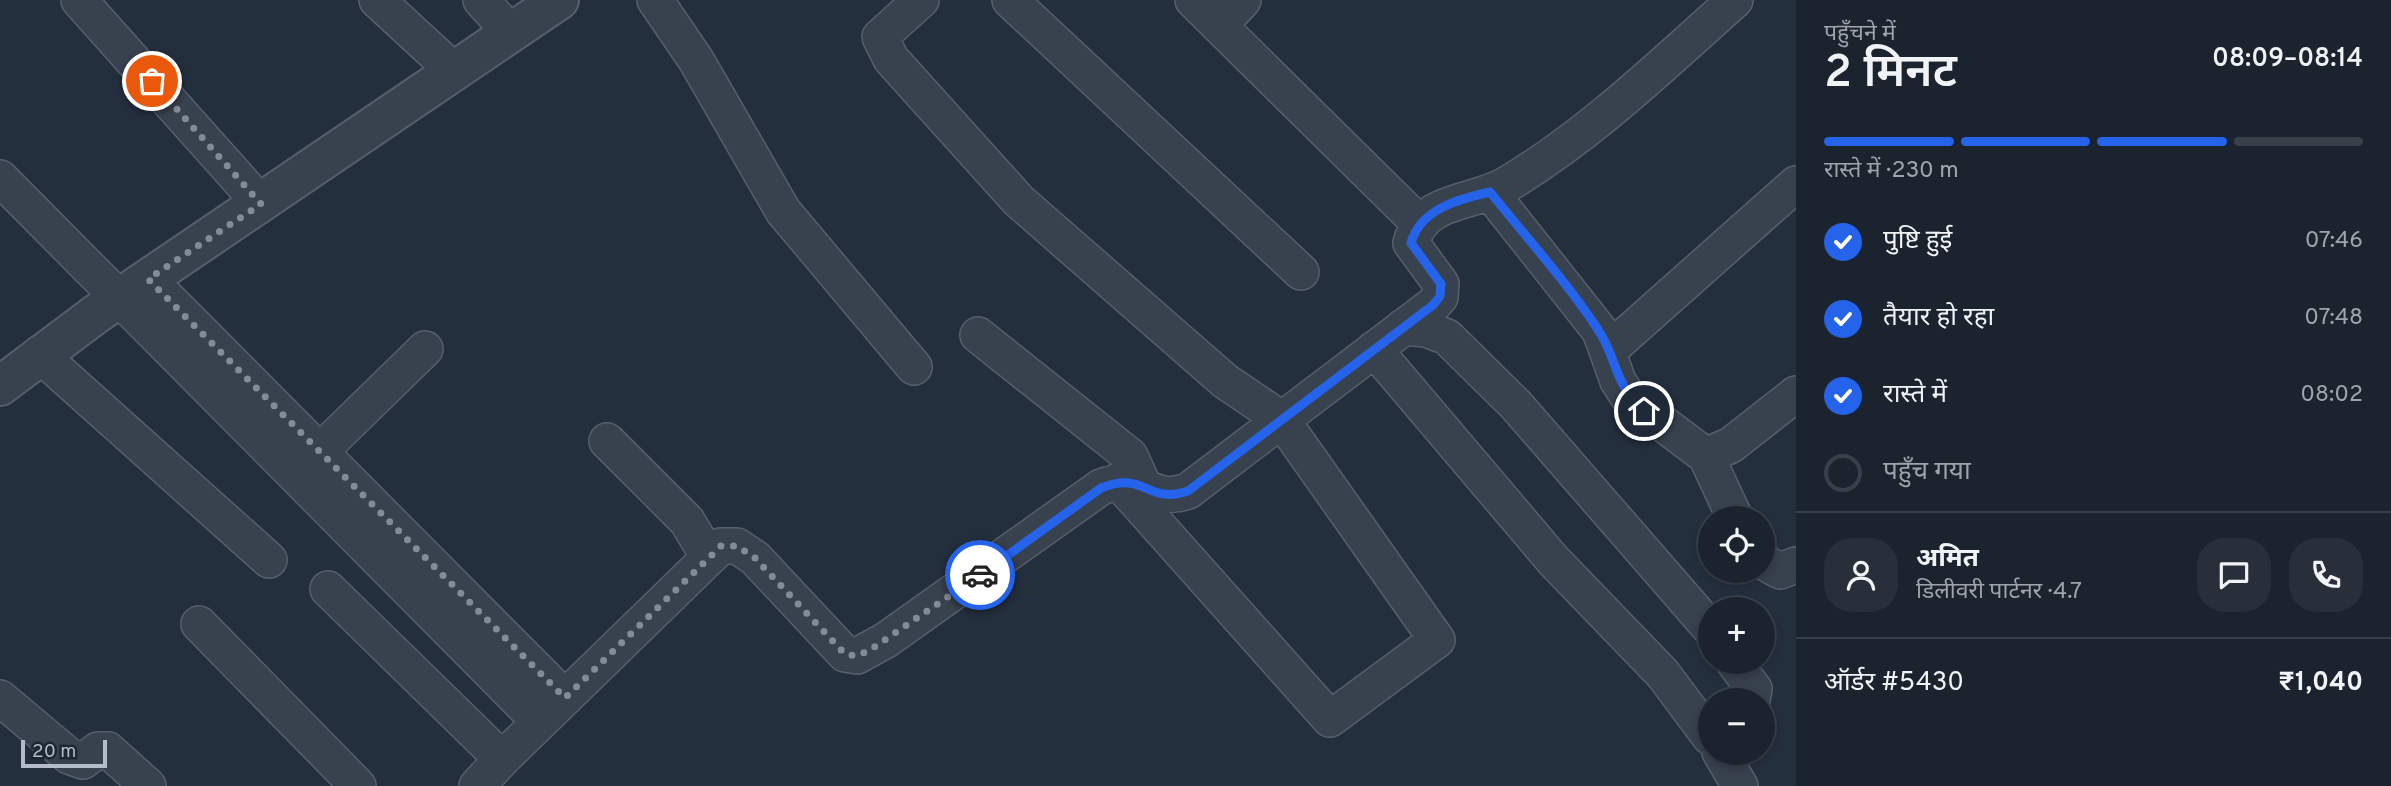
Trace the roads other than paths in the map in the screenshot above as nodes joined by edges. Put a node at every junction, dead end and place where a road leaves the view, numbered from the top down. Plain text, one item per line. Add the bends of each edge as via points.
1 (79, 0) edge
2 (377, 0) edge
3 (481, 0) edge
4 (559, 0) edge
5 (655, 0) edge
6 (921, 0) edge
7 (1010, 0) edge
8 (1193, 0) edge
9 (1243, 0) edge
10 (1735, 0) edge
11 (1219, 26) junction
12 (511, 33) junction
13 (454, 71) junction
14 (0, 178) edge
15 (1796, 184) edge
16 (1490, 192) junction
17 (261, 204) junction
18 (1423, 221) junction
19 (1301, 272) dead end
20 (133, 289) junction
21 (1403, 327) junction
22 (978, 335) dead end
23 (425, 349) dead end
24 (1374, 349) junction
25 (1608, 351) junction
26 (39, 354) junction
27 (914, 367) dead end
28 (0, 386) edge
29 (1796, 394) edge
30 (1281, 419) junction
31 (607, 441) dead end
32 (1706, 456) junction
33 (307, 465) junction
34 (1131, 484) junction
35 (1729, 506) edge
36 (711, 554) junction
37 (269, 560) dead end
38 (1796, 565) edge
39 (1775, 568) edge
40 (328, 589) dead end
41 (1698, 614) edge
42 (198, 624) dead end
43 (0, 698) edge
44 (565, 698) junction
45 (1698, 721) edge
46 (540, 722) junction
47 (1728, 765) edge
48 (497, 775) edge
49 (148, 786) edge
50 (358, 786) edge
51 (1740, 786) edge

1 - 17 street
2 - 13 street
3 - 12 street
4 - 12 street
5 - 27 street via 696,60 783,211
6 - 30 street via 880,37 891,59 1019,201 1225,381
7 - 19 street
8 - 11 street
9 - 11 street
10 - 16 street via 1621,102
11 - 18 street via 1418,222
12 - 13 street
13 - 17 street
14 - 20 street
15 - 25 street
16 - 18 street via 1464,197
16 - 25 street via 1593,322
17 - 20 street
18 - 21 street via 1411,243 1441,284 1440,296
20 - 26 street
20 - 33 street
21 - 24 street
21 - 41 street via 1447,337 1516,405
22 - 34 street via 1129,456
23 - 33 street
24 - 30 street
24 - 45 street via 1553,560 1662,674
25 - 32 street via 1629,398
26 - 28 street
26 - 37 street
29 - 32 street via 1731,445
30 - 34 street via 1188,491 1160,495
30 - 34 street via 1437,640 1330,719
31 - 36 street via 687,521
32 - 35 street
33 - 44 street
33 - 46 street
34 - 36 street via 1101,488 857,656 845,654 755,558 737,546 721,546
36 - 44 street
38 - 39 street via 1780,571
40 - 48 street
42 - 50 street
43 - 49 street via 69,756 83,761 98,750 108,750
44 - 46 street
46 - 48 street
47 - 51 street

